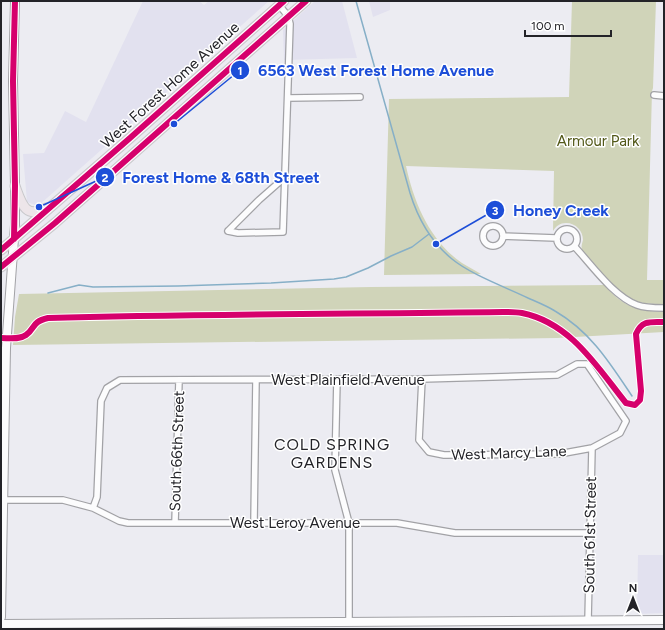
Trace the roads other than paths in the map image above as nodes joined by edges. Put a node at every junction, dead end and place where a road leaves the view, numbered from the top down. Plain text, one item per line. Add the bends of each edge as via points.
1 (14, 1) edge
2 (306, 1) edge
3 (282, 3) edge
4 (288, 16) junction
5 (654, 95) dead end
6 (664, 96) edge
7 (360, 97) dead end
8 (288, 98) junction
9 (284, 178) junction
10 (15, 186) junction
11 (53, 205) junction
12 (503, 236) dead end
13 (556, 238) junction
14 (14, 239) junction
15 (574, 246) junction
16 (1, 250) edge
17 (13, 258) junction
18 (1, 267) edge
19 (664, 308) edge
20 (337, 379) junction
21 (422, 379) junction
22 (179, 380) junction
23 (256, 380) junction
24 (626, 421) joint
25 (3, 431) edge
26 (592, 448) junction
27 (4, 500) junction
28 (93, 508) junction
29 (254, 522) junction
30 (175, 523) junction
31 (349, 523) junction
32 (590, 533) junction
33 (1, 617) edge
34 (664, 620) edge
35 (588, 621) junction
36 (349, 622) junction
37 (1, 624) edge

1 - 10 street
2 - 4 main road, West Forest Home Avenue
3 - 4 street
3 - 11 main road, West Forest Home Avenue
4 - 8 street
4 - 17 main road, West Forest Home Avenue
5 - 6 street
7 - 8 street
8 - 9 street
9 - 9 street via 283,232 228,231 259,200
10 - 11 main road via 23,206 30,212 41,211
10 - 14 street
11 - 14 main road, West Forest Home Avenue
12 - 13 street
13 - 15 street via 564,249
13 - 15 street via 561,230 571,229 577,236
14 - 16 main road, West Forest Home Avenue
14 - 17 street
15 - 19 street via 616,293 626,300 649,308
17 - 18 main road, West Forest Home Avenue
17 - 25 street
20 - 21 street, West Plainfield Avenue
20 - 23 street, West Plainfield Avenue
20 - 31 street via 335,470
21 - 24 street, West Plainfield Avenue via 557,375 577,364 587,364
21 - 26 street, West Marcy Lane via 419,440 430,452 444,455 559,454
22 - 23 street, West Plainfield Avenue
22 - 28 street, West Plainfield Avenue via 120,380 107,388 101,401 97,497
22 - 30 street, South 66th Street
23 - 29 street
24 - 26 street, West Marcy Lane via 620,433
25 - 27 street
26 - 32 street, South 61st Street
27 - 28 street, West Leroy Avenue via 63,500
27 - 33 street
28 - 30 street, West Leroy Avenue via 128,523
29 - 30 street, West Leroy Avenue
29 - 31 street, West Leroy Avenue
31 - 32 street, West Leroy Avenue via 397,523 455,533
31 - 36 street
32 - 35 street, South 61st Street
34 - 35 street
35 - 36 street
36 - 37 street

